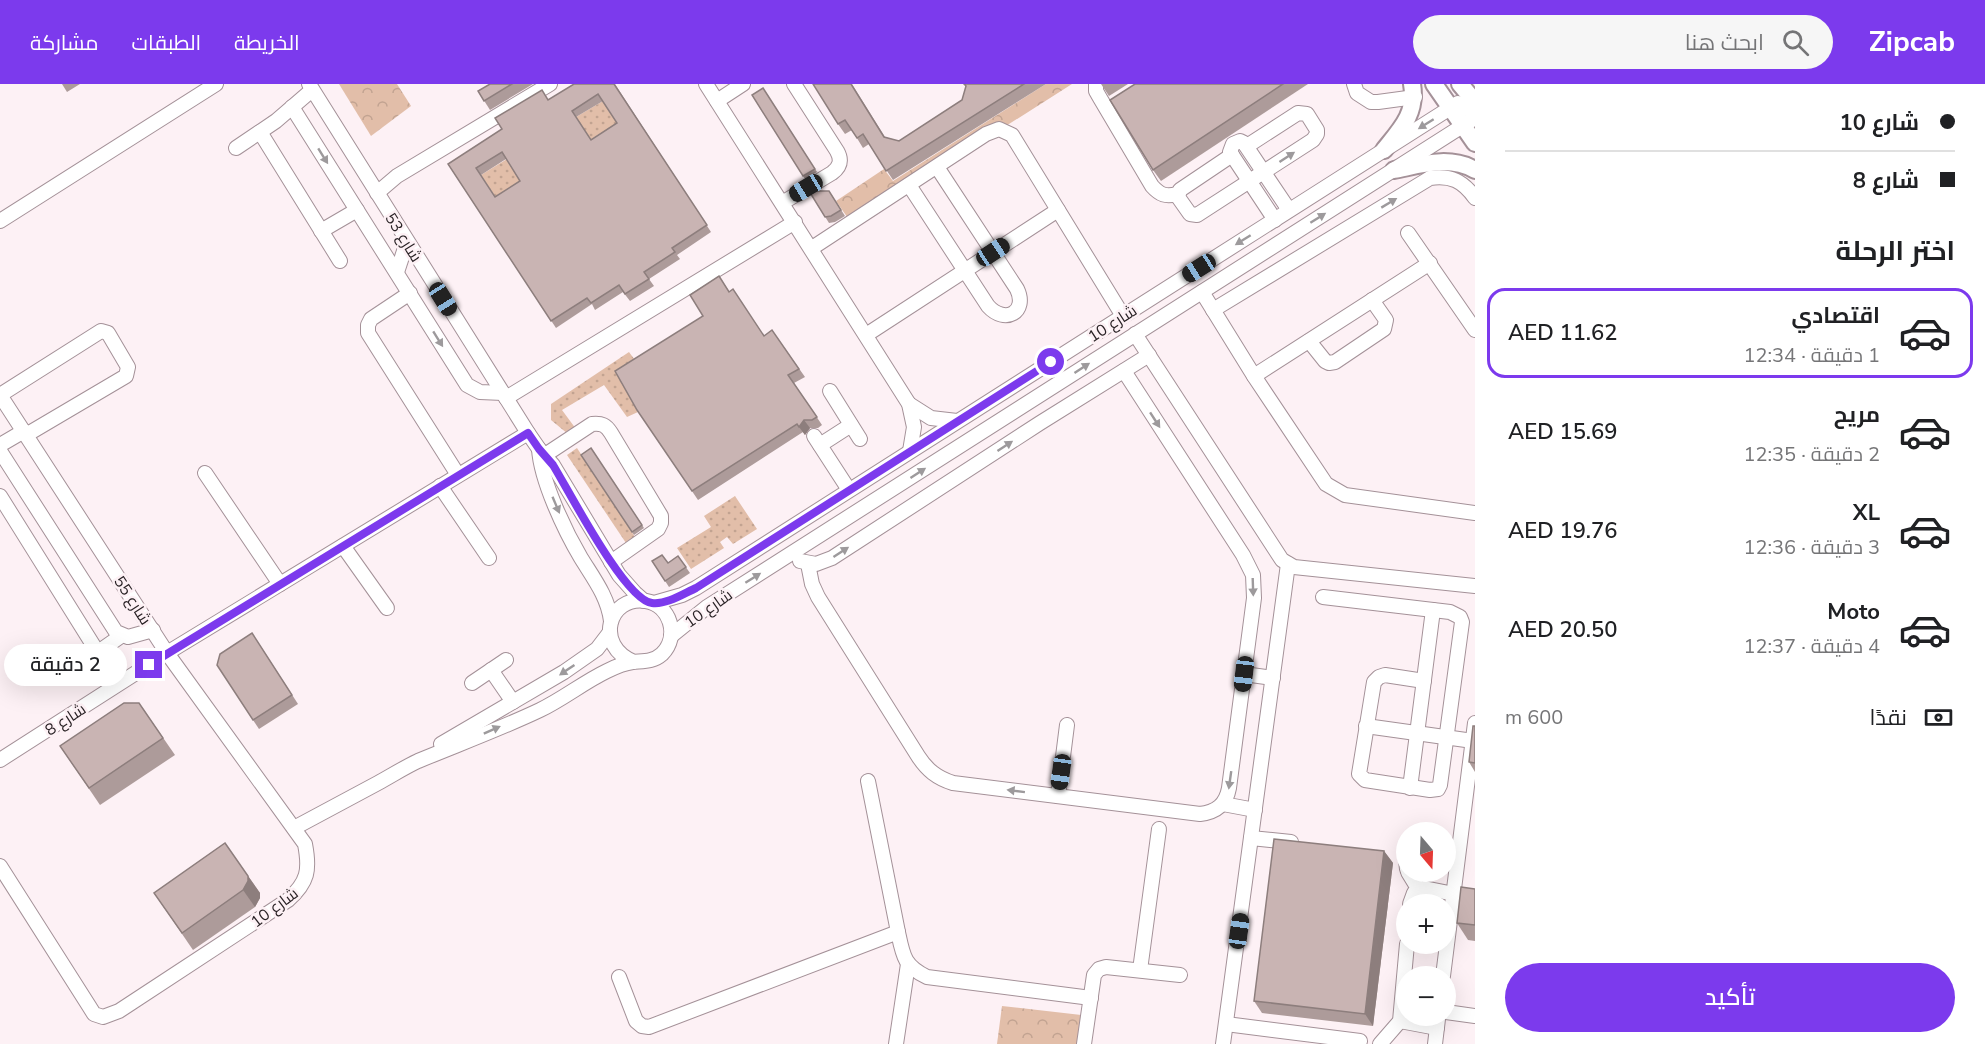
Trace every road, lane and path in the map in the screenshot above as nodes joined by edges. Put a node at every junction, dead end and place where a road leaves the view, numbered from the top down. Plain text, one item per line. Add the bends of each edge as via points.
1 (216, 84) edge
2 (550, 84) edge
3 (706, 84) edge
4 (743, 84) edge
5 (794, 84) edge
6 (1096, 84) edge
7 (1354, 84) edge
8 (1434, 84) edge
9 (310, 87) edge
10 (1413, 90) edge
11 (1471, 97) edge
12 (717, 101) junction
13 (292, 107) junction
14 (1451, 107) junction
15 (1469, 122) edge
16 (260, 132) junction
17 (1475, 143) edge
18 (1247, 146) junction
19 (236, 148) dead end
20 (1384, 150) junction
21 (1232, 155) junction
22 (937, 167) junction
23 (1394, 170) junction
24 (1475, 170) edge
25 (1264, 172) junction
26 (1250, 182) junction
27 (909, 185) junction
28 (377, 193) junction
29 (1178, 194) junction
30 (1475, 198) edge
31 (782, 202) junction
32 (357, 210) junction
33 (1058, 210) junction
34 (1289, 210) junction
35 (1275, 220) junction
36 (0, 221) edge
37 (795, 222) junction
38 (321, 231) junction
39 (1408, 232) dead end
40 (407, 242) junction
41 (812, 248) junction
42 (993, 252) junction
43 (340, 261) dead end
44 (1430, 263) junction
45 (965, 270) junction
46 (397, 272) junction
47 (1202, 292) junction
48 (410, 293) junction
49 (1372, 300) junction
50 (1214, 310) junction
51 (1123, 316) junction
52 (1475, 330) edge
53 (1135, 334) junction
54 (866, 335) junction
55 (1309, 341) junction
56 (1149, 355) junction
57 (1124, 371) junction
58 (1254, 376) junction
59 (830, 391) dead end
60 (0, 395) edge
61 (505, 395) junction
62 (909, 404) junction
63 (957, 421) junction
64 (852, 425) junction
65 (25, 433) junction
66 (528, 433) junction
67 (860, 439) dead end
68 (0, 445) edge
69 (910, 451) junction
70 (542, 452) junction
71 (2, 459) edge
72 (205, 473) dead end
73 (458, 476) junction
74 (440, 486) junction
75 (849, 490) junction
76 (0, 496) edge
77 (1475, 513) edge
78 (343, 546) junction
79 (786, 557) junction
80 (489, 558) dead end
81 (611, 561) junction
82 (808, 564) junction
83 (1288, 564) junction
84 (280, 584) junction
85 (1475, 586) edge
86 (1323, 597) dead end
87 (649, 602) junction
88 (387, 608) dead end
89 (1433, 610) junction
90 (610, 626) junction
91 (153, 630) junction
92 (122, 636) junction
93 (671, 636) junction
94 (167, 653) junction
95 (506, 660) dead end
96 (634, 662) junction
97 (491, 670) junction
98 (1244, 674) junction
99 (1273, 678) junction
100 (1424, 681) junction
101 (472, 683) dead end
102 (511, 704) junction
103 (517, 719) junction
104 (1475, 723) edge
105 (1067, 725) dead end
106 (1366, 726) junction
107 (1417, 734) junction
108 (1448, 738) junction
109 (1473, 741) junction
110 (0, 760) edge
111 (419, 761) junction
112 (868, 781) dead end
113 (1410, 788) junction
114 (1058, 796) junction
115 (1223, 804) junction
116 (1255, 810) junction
117 (294, 828) junction
118 (1159, 829) dead end
119 (1251, 838) junction
120 (1307, 844) edge
121 (0, 866) edge
122 (1414, 882) edge
123 (1419, 890) junction
124 (1415, 894) edge
125 (1454, 894) joint
126 (898, 932) junction
127 (908, 964) junction
128 (1140, 970) junction
129 (1180, 975) dead end
130 (619, 977) dead end
131 (1091, 998) junction
132 (1456, 1013) edge
133 (1475, 1016) edge
134 (1226, 1024) junction
135 (1396, 1026) edge
136 (1437, 1026) edge
137 (1360, 1041) dead end
138 (896, 1044) edge
139 (1084, 1044) edge
140 (1223, 1044) edge
141 (1380, 1044) edge
142 (1435, 1044) edge

1 - 36 street
2 - 28 street via 398,176
3 - 12 street
4 - 12 street
5 - 31 street via 837,151 840,163 832,173
6 - 29 street via 1096,91 1111,105 1152,186 1163,195
7 - 10 street via 1357,93 1371,102
8 - 14 main road
9 - 13 street
9 - 28 street, شارع 53
10 - 20 main road via 1407,119
11 - 14 main road via 1467,108
12 - 31 street
13 - 16 street
13 -> 32 street
14 - 15 main road
14 -> 20 street, شارع 10
15 - 17 main road
15 - 23 street, شارع 10
16 - 19 street
16 - 38 street
18 - 21 street via 1240,141 1233,144
18 - 25 street
25 -> 18 street via 1316,138 1315,126 1306,114 1298,113
20 - 34 street, شارع 10
21 - 26 street
21 - 29 street
22 - 27 street
22 - 33 street via 992,130 1006,131
22 - 42 street
23 - 24 main road via 1440,162
47 -> 23 street, شارع 10
25 - 26 street
25 - 34 street
26 - 29 street via 1197,215 1190,214
26 - 35 street
27 - 41 street
27 - 45 street
28 - 40 street, شارع 53
50 -> 30 street via 1430,178 1453,178
31 - 37 street
32 - 38 street
32 - 46 street
33 - 42 street
33 - 51 street
34 - 35 street, شارع 10
35 -> 51 street, شارع 10
37 - 41 street
37 - 61 street
38 - 43 street
39 - 44 street
40 - 46 street
40 - 61 street, شارع 53
41 - 54 street
42 - 45 street
42 - 45 street via 1021,297 1013,314 995,314
44 - 49 street
44 - 52 street
45 - 54 street
46 - 48 street
47 - 50 street
47 - 53 street, شارع 10
48 -> 61 street via 467,385 480,392
48 - 73 street via 371,319 368,333
49 - 55 street
49 - 55 street via 1386,320 1384,329 1340,360 1324,361
50 - 58 street
51 - 63 street, شارع 10
53 - 56 street
79 -> 53 street, شارع 10
54 - 62 street
55 - 58 street
56 - 57 street
56 - 83 street via 1277,554
82 -> 57 street via 832,558
57 -> 98 street via 1249,565 1254,586
58 - 77 street via 1319,475 1335,491
59 - 64 street
60 - 65 street, شارع 55
60 - 65 street via 101,331 108,333 128,367 126,376
61 - 66 street, شارع 53
62 - 63 street via 931,418
62 - 69 street via 914,427
63 - 69 street, شارع 10
64 - 67 street
64 - 75 street via 817,441
65 - 68 street
65 - 91 street, شارع 55
66 - 70 street, شارع 53
66 - 73 street, شارع 8
69 - 75 street, شارع 10
70 - 81 street, شارع 53
70 - 81 street via 592,424 600,423 611,433 661,516 661,523
70 -> 90 street, شارع 53 via 540,462 553,497 576,549 606,599
71 - 92 street
72 - 84 street
73 - 74 street, شارع 8
74 - 78 street, شارع 8
74 - 80 street
75 - 87 street, شارع 10 via 696,588 675,598
76 - 92 street via 95,648 101,650
78 - 84 street, شارع 8
78 - 88 street
79 - 82 street
93 -> 79 street, شارع 10 via 707,607
81 - 87 street, شارع 53 via 627,585
114 -> 82 street via 953,783 932,774 818,597
83 - 85 street
83 - 99 street
84 - 94 street, شارع 8
86 - 89 street
87 - 90 street via 624,605
87 - 93 street via 668,617
89 - 100 street
89 - 108 street via 1455,613 1462,622
90 - 96 street via 616,651
90 -> 102 street via 597,649
91 - 92 street
91 - 94 street, شارع 55
93 - 96 street via 662,654
94 - 110 street, شارع 8
94 - 117 street, شارع 55
95 - 97 street
96 - 103 street via 611,669 552,704
97 - 101 street
97 - 102 street
98 - 99 street
98 -> 115 street via 1229,788
99 - 116 street
100 - 106 street via 1379,677 1372,687
100 - 107 street
102 - 103 street via 509,714
102 - 111 street
111 -> 103 street
104 - 109 street
105 - 114 street
106 - 107 street
106 - 113 street via 1361,777
107 - 108 street
107 - 113 street
108 - 109 street
108 - 113 street via 1438,789
109 - 125 street
111 - 117 street
112 - 126 street
114 - 115 street via 1200,814 1217,810
115 - 116 street
116 - 119 street
117 - 121 street, شارع 10 via 305,844 309,863 297,892 129,1005 103,1017 94,1014
118 - 128 street
119 - 120 street
119 - 134 street
122 - 123 street
123 - 124 street
123 - 125 street
126 - 127 street
126 - 130 street via 649,1027 636,1021
127 - 131 street via 927,977
127 - 138 street
128 - 129 street
128 - 131 street via 1099,969 1094,975
131 - 139 street
132 - 133 street
134 - 137 street
134 - 140 street
135 - 141 street
136 - 142 street

